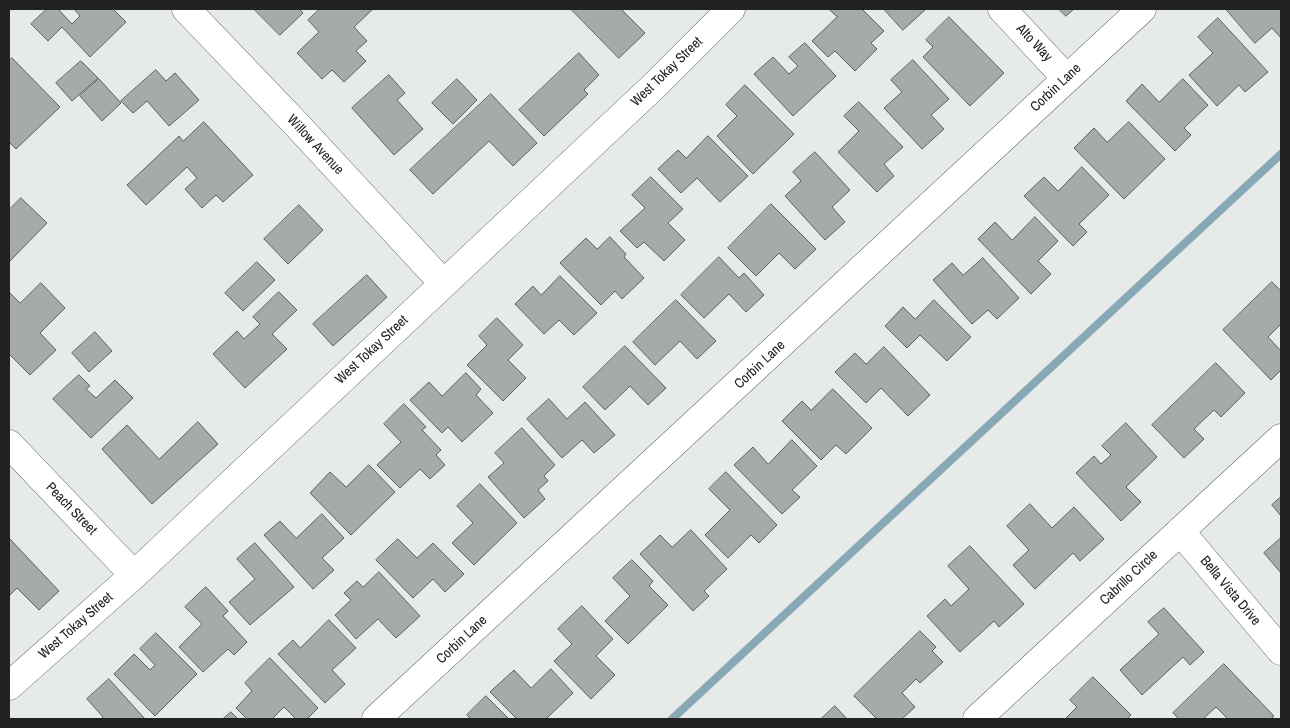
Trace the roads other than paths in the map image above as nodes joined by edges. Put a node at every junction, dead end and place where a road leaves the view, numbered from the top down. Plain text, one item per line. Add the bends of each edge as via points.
1 (186, 9) edge
2 (1002, 9) edge
3 (1142, 9) edge
4 (727, 10) edge
5 (1066, 78) junction
6 (443, 283) junction
7 (1281, 438) edge
8 (9, 444) edge
9 (1180, 531) junction
10 (134, 575) junction
11 (1281, 651) edge
12 (9, 686) edge
13 (376, 719) edge
14 (977, 719) edge

1 - 6 street, Willow Avenue
2 - 5 street, Alto Way
3 - 5 street, Corbin Lane
4 - 6 street, West Tokay Street via 654,86
5 - 13 street, Corbin Lane
6 - 10 street, West Tokay Street
7 - 9 street, Cabrillo Circle
8 - 10 street, Peach Street
9 - 11 street, Bella Vista Drive
9 - 14 street, Cabrillo Circle
10 - 12 street, West Tokay Street

